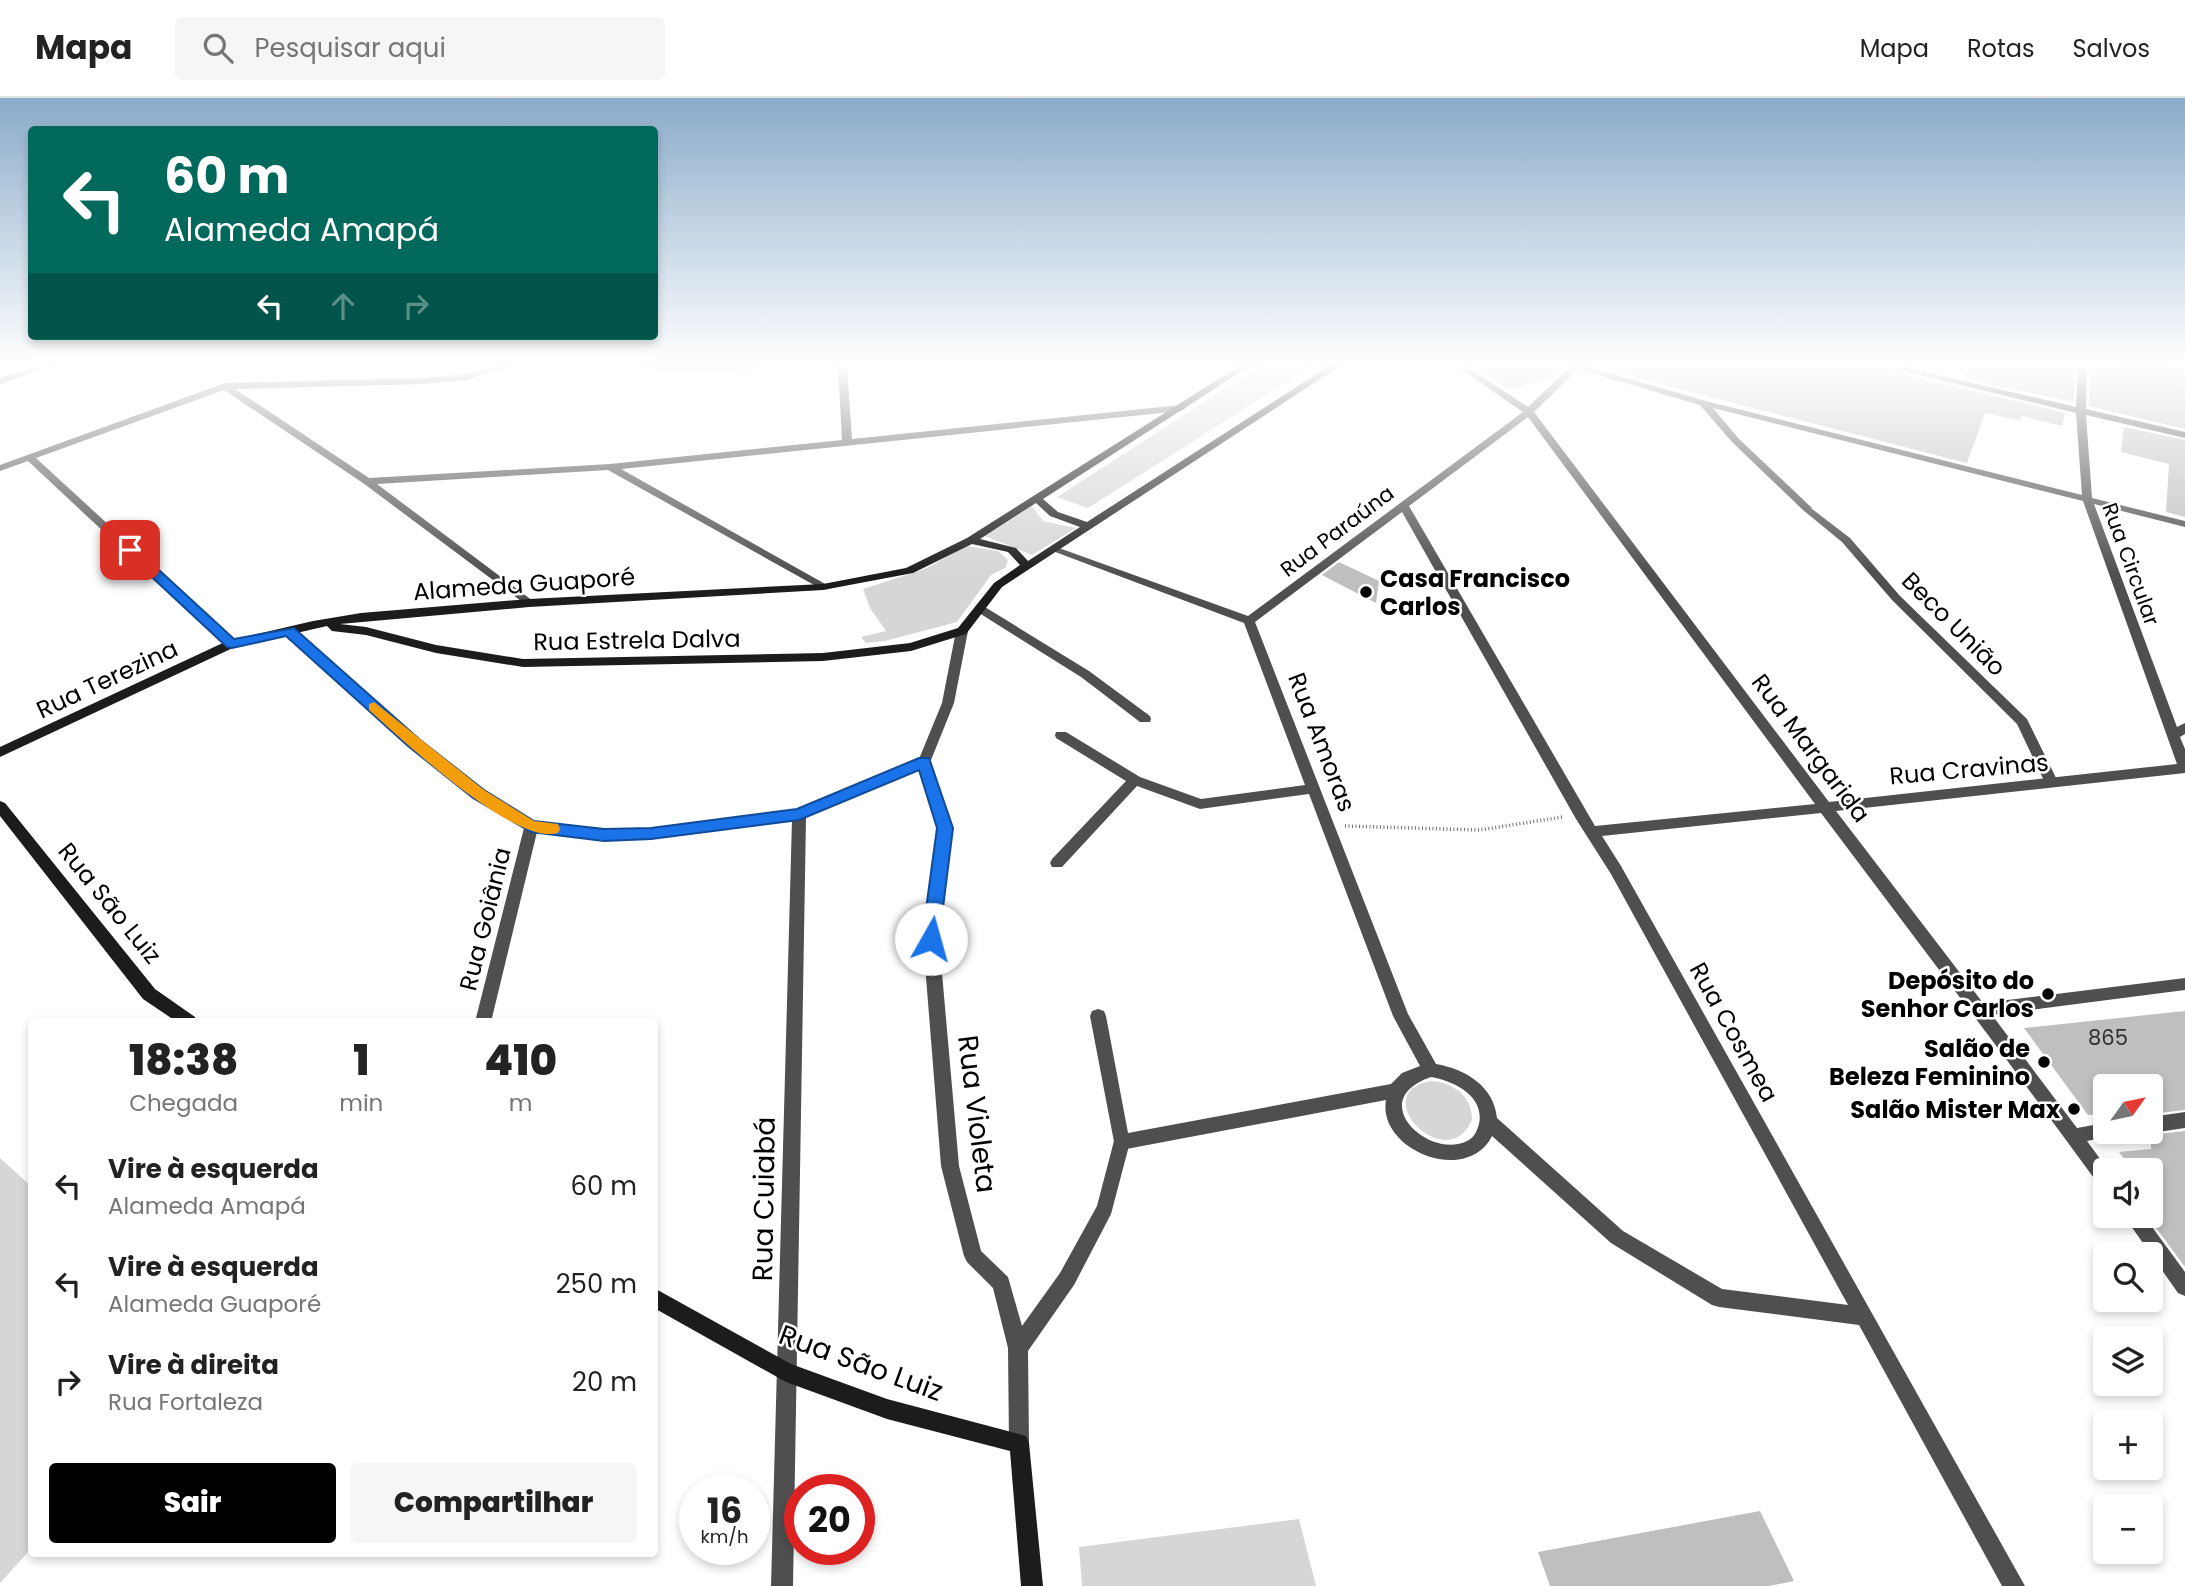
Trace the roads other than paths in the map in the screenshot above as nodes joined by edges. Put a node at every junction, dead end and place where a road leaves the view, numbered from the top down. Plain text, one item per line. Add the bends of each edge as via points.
1 (89, 435) edge
2 (299, 435) edge
3 (847, 435) edge
4 (903, 435) edge
5 (1138, 435) edge
6 (1228, 435) edge
7 (1498, 435) edge
8 (1546, 435) edge
9 (1731, 435) edge
10 (1833, 435) edge
11 (2083, 435) edge
12 (847, 441) junction
13 (29, 457) junction
14 (610, 467) junction
15 (0, 468) edge
16 (367, 481) junction
17 (1038, 499) junction
18 (2087, 499) junction
19 (1404, 506) junction
20 (2185, 524) edge
21 (1088, 526) junction
22 (971, 540) junction
23 (1055, 550) junction
24 (1028, 567) junction
25 (823, 587) junction
26 (528, 603) junction
27 (980, 608) junction
28 (1249, 621) junction
29 (313, 625) junction
30 (289, 631) junction
31 (962, 631) junction
32 (232, 644) junction
33 (1146, 719) dead end
34 (2185, 727) edge
35 (1061, 734) dead end
36 (2174, 736) junction
37 (0, 752) edge
38 (924, 762) junction
39 (2185, 767) edge
40 (1135, 780) junction
41 (2052, 784) junction
42 (1313, 789) junction
43 (0, 806) edge
44 (1823, 806) junction
45 (799, 814) junction
46 (531, 826) junction
47 (1591, 832) junction
48 (1057, 863) dead end
49 (2185, 984) edge
50 (1980, 1010) junction
51 (1098, 1017) dead end
52 (183, 1018) edge
53 (484, 1018) edge
54 (1432, 1070) junction
55 (1395, 1091) junction
56 (2185, 1120) edge
57 (1490, 1123) junction
58 (2163, 1123) edge
59 (2093, 1134) edge
60 (2073, 1136) junction
61 (1121, 1142) junction
62 (2093, 1163) edge
63 (2142, 1228) edge
64 (2185, 1287) edge
65 (658, 1299) edge
66 (1864, 1316) junction
67 (1018, 1348) junction
68 (786, 1372) junction
69 (1019, 1443) junction
70 (782, 1586) edge
71 (1032, 1586) edge
72 (2014, 1586) edge

1 - 13 street
2 - 16 street
3 - 12 street
4 - 12 street
5 - 17 street, Alameda Guaporé
6 - 21 street
7 - 19 street, Rua Paraúna
8 - 44 street, Rua Margarida
9 - 41 street, Beco União via 1846,540 1896,598 2022,722
10 - 18 street
11 - 18 street, Rua Circular
12 - 14 street
13 - 15 street
13 - 32 street
14 - 16 street
14 - 25 street
16 - 26 street
17 - 21 street via 1058,519
17 - 22 street, Alameda Guaporé
18 - 20 street
18 - 36 street, Rua Circular
19 - 28 street, Rua Paraúna
19 - 47 street, Rua Cosmea
21 - 23 street
22 - 24 street via 1012,550
22 - 25 street, Alameda Guaporé via 909,571
23 - 24 street
23 - 28 street
24 - 27 street via 998,586
25 - 26 street, Alameda Guaporé
26 - 29 street, Alameda Guaporé
27 - 31 street
27 - 33 street via 1059,656
28 - 42 street, Rua Amoras
29 - 30 street, Alameda Guaporé
29 - 31 street, Rua Estrela Dalva via 366,631 436,649 523,663 823,657 911,647
30 - 32 street, Alameda Guaporé
30 - 46 street via 414,743 478,794
31 - 38 street via 948,703
32 - 37 street, Rua Terezina
34 - 36 street
35 - 40 street
36 - 39 street, Rua Circular
38 - 45 street
38 - 67 street, Rua Violeta via 945,828 931,939 950,1166 973,1256 1001,1283
39 - 41 street, Rua Cravinas
40 - 42 street via 1200,804
40 - 48 street
41 - 44 street, Rua Cravinas
42 - 54 street, Rua Amoras via 1401,1016
43 - 52 street, Rua São Luiz via 149,994
44 - 47 street, Rua Cravinas
44 - 50 street, Rua Margarida
45 - 46 street via 639,834 604,835
45 - 68 street, Rua Cuiabá
46 - 53 street, Rua Goiânia
47 - 66 street, Rua Cosmea
49 - 50 street
50 - 60 street, Rua Margarida
51 - 61 street
54 - 55 street via 1415,1073
54 - 57 street via 1453,1074 1474,1087
55 - 57 street via 1395,1118 1403,1131 1429,1150 1460,1153 1473,1148
55 - 61 street
56 - 58 street
57 - 66 street via 1618,1237 1719,1298
59 - 60 street
60 - 62 street, Rua Margarida
61 - 67 street via 1105,1208 1067,1279
63 - 64 street
65 - 68 street, Rua São Luiz
66 - 72 street, Rua Cosmea
67 - 69 street, Rua Violeta
68 - 69 street, Rua São Luiz via 887,1409
68 - 70 street, Rua Cuiabá
69 - 71 street, Rua Violeta

